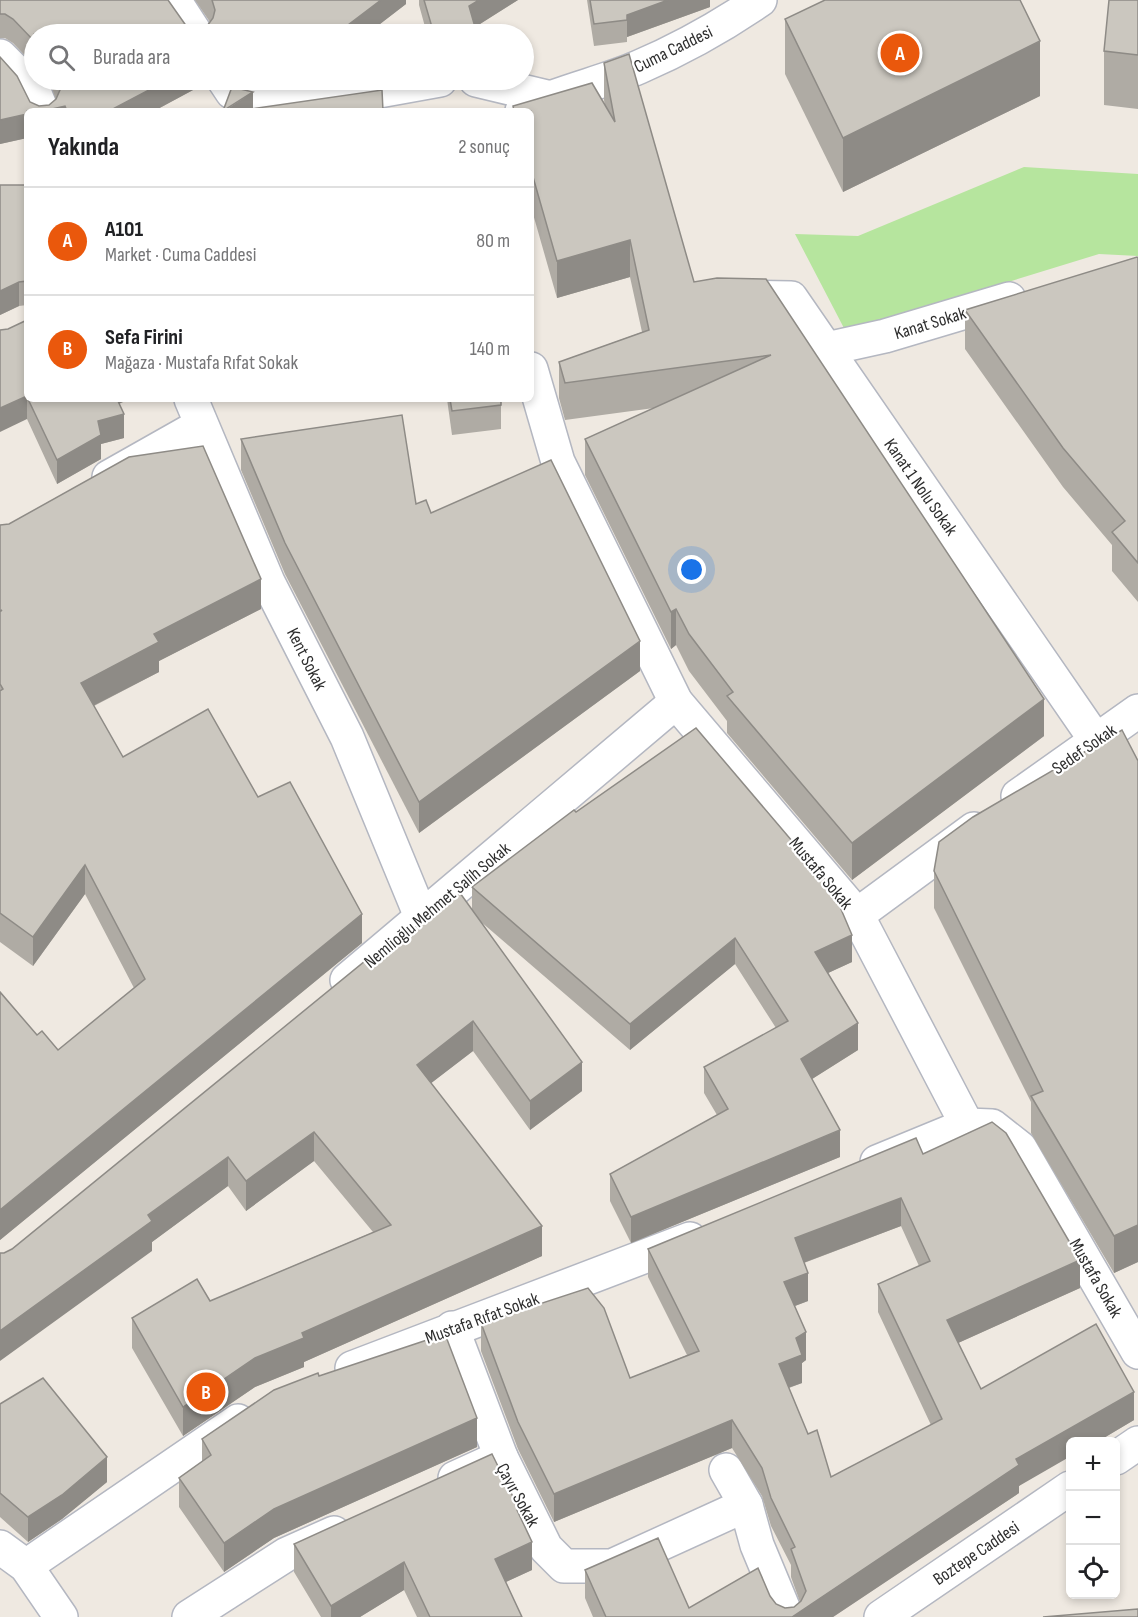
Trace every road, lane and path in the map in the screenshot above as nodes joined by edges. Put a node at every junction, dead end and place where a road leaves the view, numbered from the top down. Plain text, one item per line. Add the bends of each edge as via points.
1 (174, 0) edge
2 (760, 0) edge
3 (190, 24) edge
4 (0, 56) edge
5 (24, 80) edge
6 (33, 90) edge
7 (231, 90) edge
8 (384, 90) edge
9 (500, 90) edge
10 (534, 104) edge
11 (41, 108) edge
12 (1039, 290) edge
13 (713, 296) edge
14 (826, 349) junction
15 (534, 379) edge
16 (196, 412) edge
17 (81, 492) edge
18 (676, 702) junction
19 (1138, 711) edge
20 (1095, 740) junction
21 (857, 915) junction
22 (422, 919) junction
23 (321, 1002) edge
24 (967, 1125) junction
25 (845, 1175) edge
26 (713, 1229) edge
27 (452, 1328) junction
28 (1138, 1352) edge
29 (320, 1381) edge
30 (265, 1403) edge
31 (1138, 1443) edge
32 (1120, 1455) edge
33 (501, 1457) junction
34 (726, 1470) dead end
35 (428, 1490) edge
36 (1067, 1491) edge
37 (746, 1504) junction
38 (366, 1518) edge
39 (0, 1547) edge
40 (26, 1566) junction
41 (61, 1617) edge
42 (189, 1617) edge
43 (787, 1617) edge
44 (881, 1617) edge

1 - 3 street
2 - 10 street, Cuma Caddesi via 724,24 638,68
4 - 5 street
6 - 11 street
7 - 8 street via 290,107
9 - 10 street, Cuma Caddesi
12 - 14 street, Kanat Sokak via 885,336
13 - 14 street, Kanat 1 Nolu Sokak via 791,297
14 - 20 street, Kanat 1 Nolu Sokak
15 - 18 street, Mustafa Sokak via 558,462
16 - 17 street
16 - 22 street, Kent Sokak via 268,582 347,736
18 - 21 street, Mustafa Sokak
18 - 22 street, Nemlioğlu Mehmet Salih Sokak
19 - 20 street, Sedef Sokak
20 - 21 street, Sedef Sokak
21 - 24 street, Mustafa Sokak
22 - 23 street, Nemlioğlu Mehmet Salih Sokak
24 - 25 street
24 - 28 street, Mustafa Sokak via 992,1126 1020,1148
26 - 27 street, Mustafa Rıfat Sokak via 625,1266
27 - 29 street, Mustafa Rıfat Sokak
27 - 33 street
30 - 40 street
31 - 32 street
33 - 35 street, Çayır Sokak
33 - 37 street, Çayır Sokak via 546,1548 564,1566 612,1566
34 - 37 street
36 - 44 street, Boztepe Caddesi
37 - 43 street via 757,1545
38 - 42 street via 288,1554
39 - 40 street
40 - 41 street

